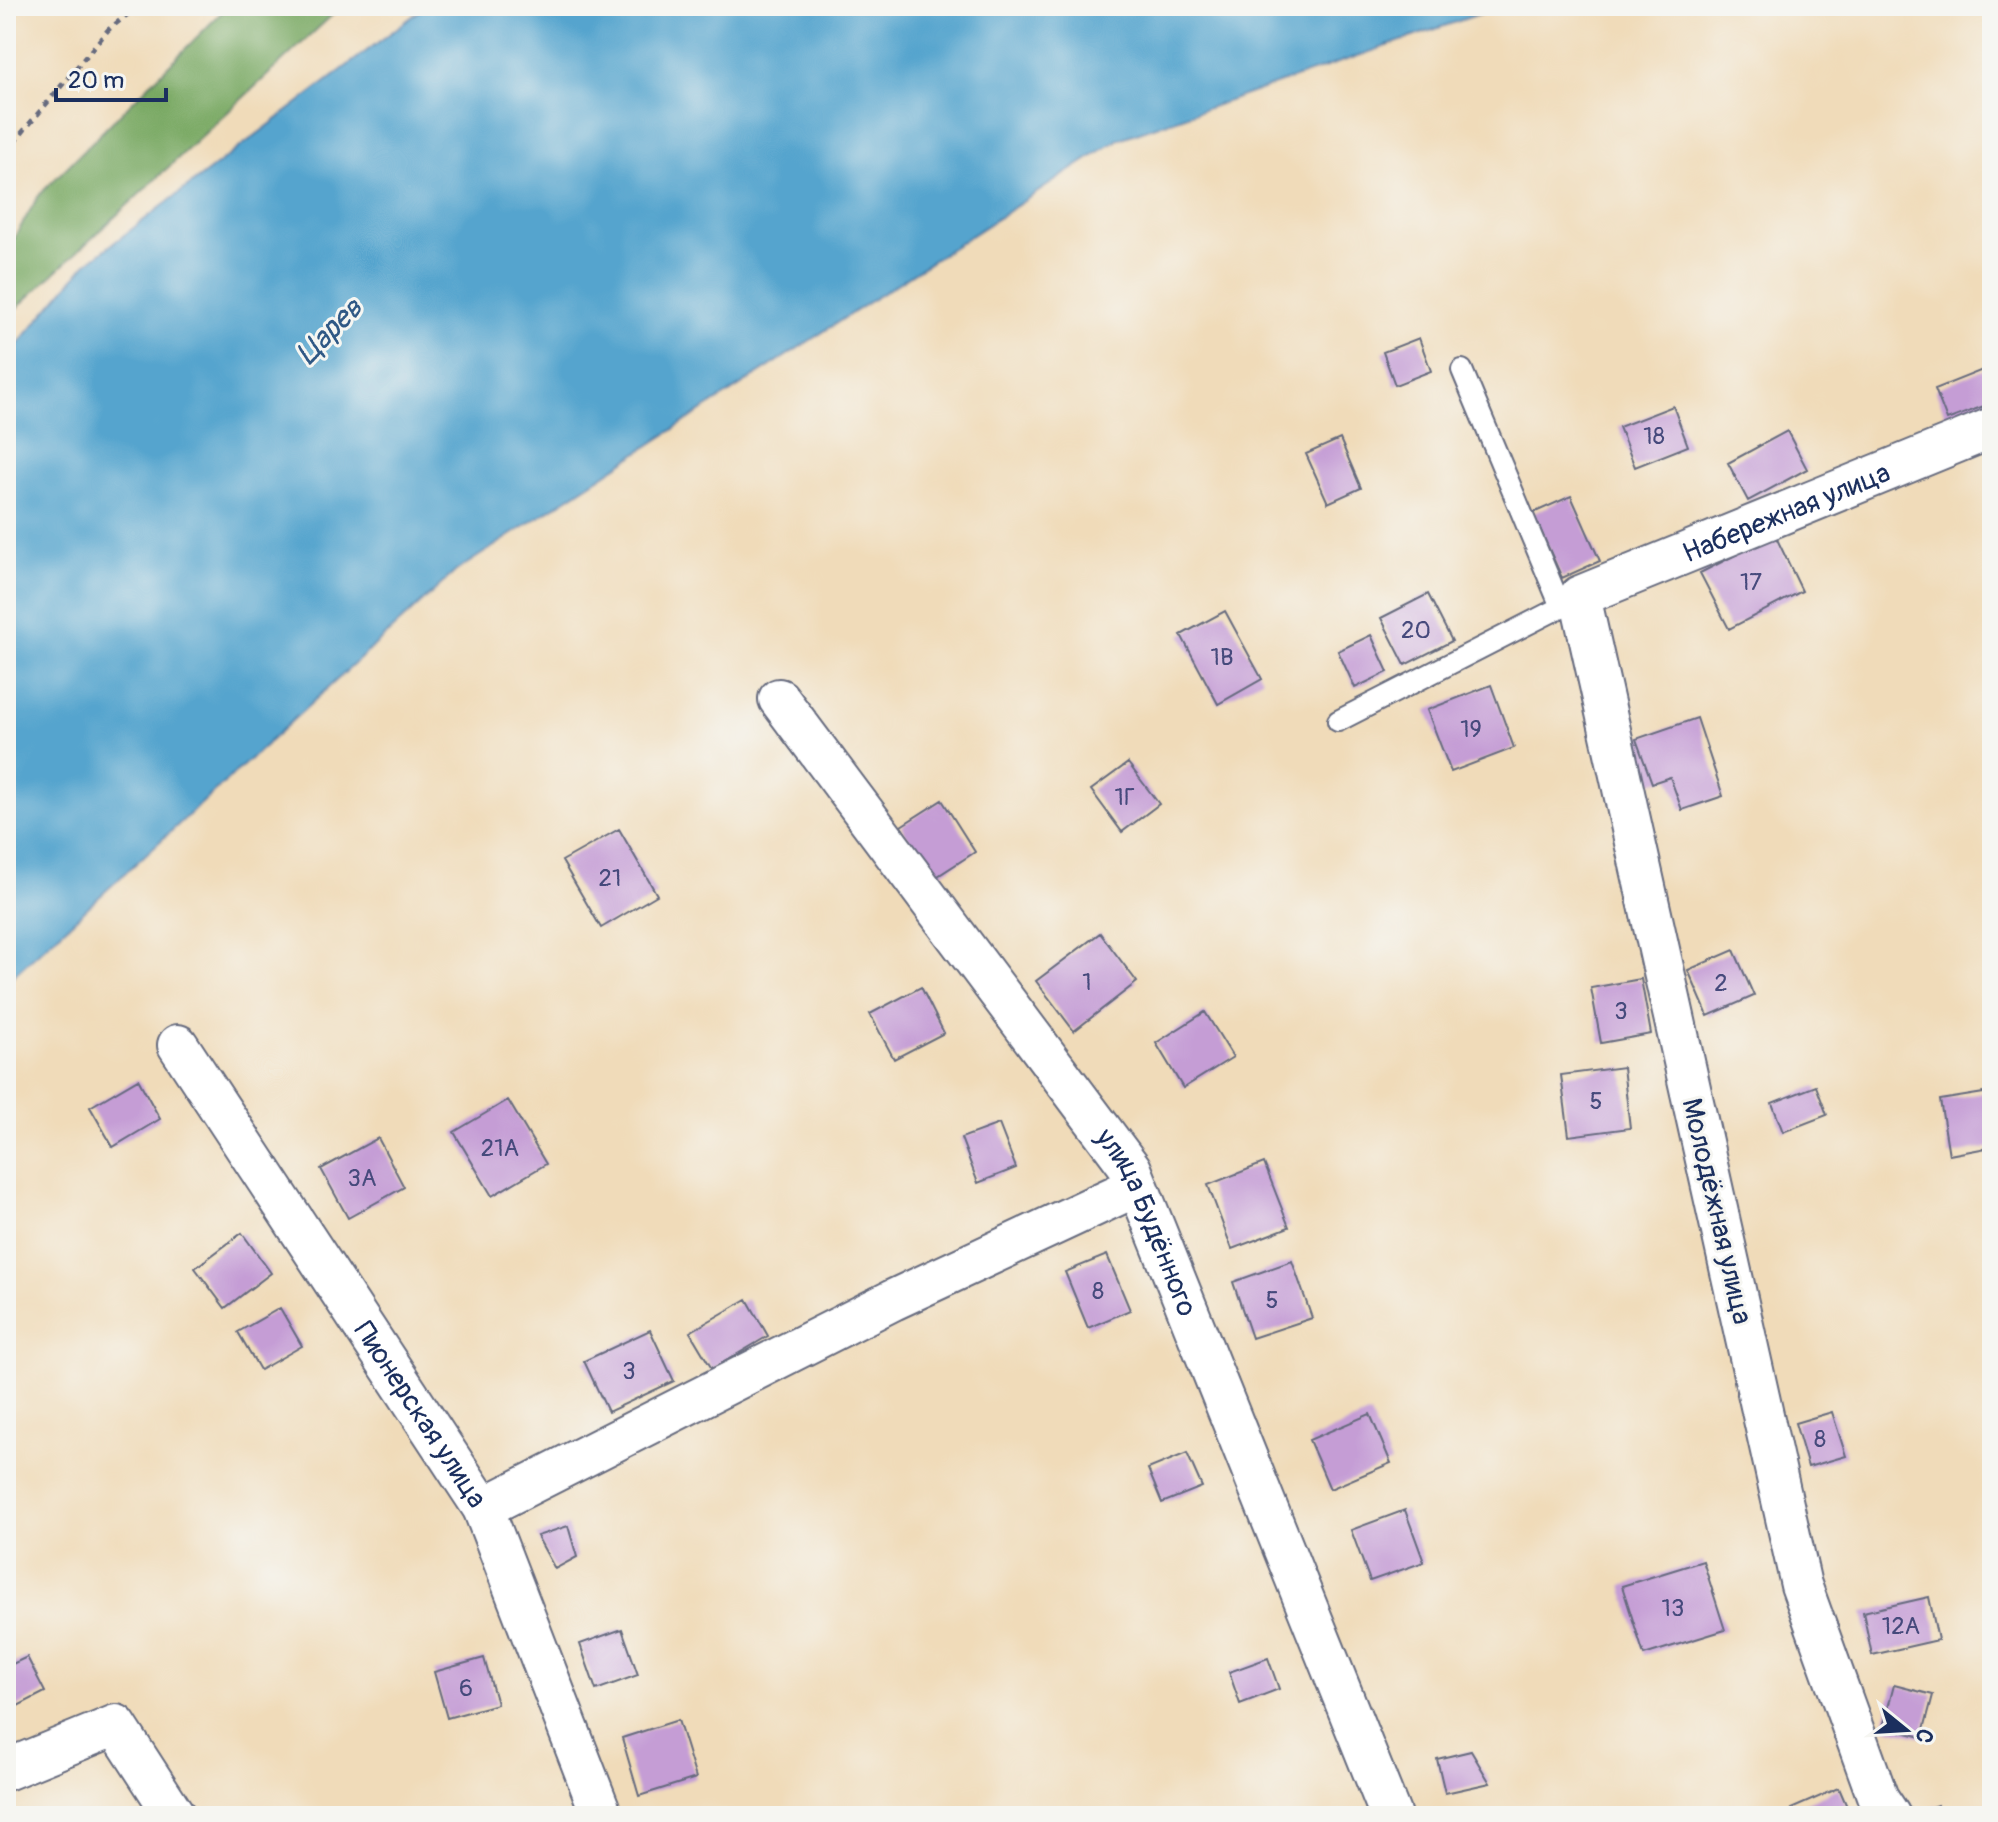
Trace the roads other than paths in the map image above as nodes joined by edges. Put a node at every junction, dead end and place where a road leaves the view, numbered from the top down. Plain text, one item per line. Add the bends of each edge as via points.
1 (1462, 370) dead end
2 (1992, 428) edge
3 (1571, 602) junction
4 (779, 699) dead end
5 (1338, 721) dead end
6 (178, 1045) dead end
7 (1137, 1186) junction
8 (483, 1508) junction
9 (6, 1770) edge
10 (175, 1816) edge
11 (602, 1816) edge
12 (1391, 1816) edge
13 (1890, 1816) edge

1 - 3 lane
2 - 3 street, Набережная улица
3 - 5 lane
3 - 13 street, Молодёжная улица via 1801,1585 1878,1798
4 - 7 street, улица Будённого via 1131,1169
6 - 8 street, Пионерская улица
7 - 8 street via 893,1300
7 - 12 street, улица Будённого
8 - 11 street, Пионерская улица
9 - 10 street via 116,1725

